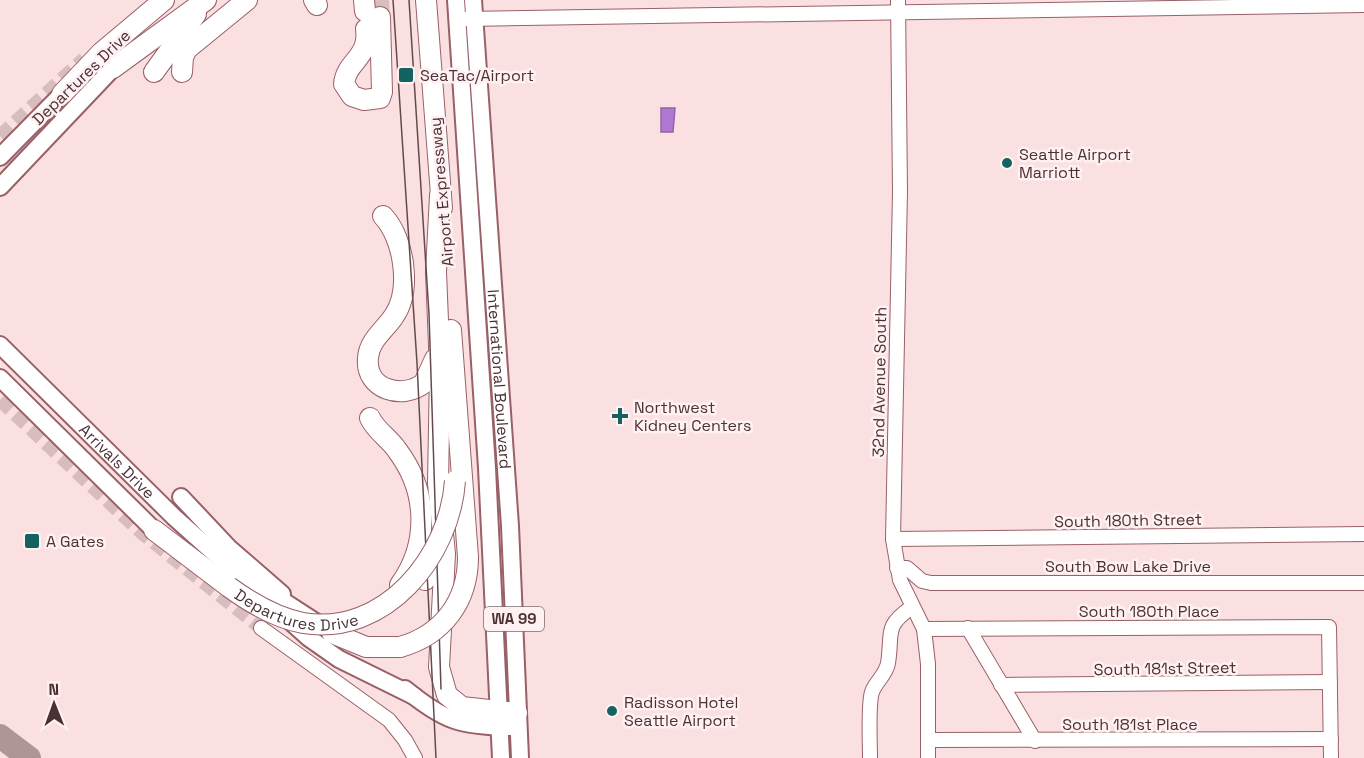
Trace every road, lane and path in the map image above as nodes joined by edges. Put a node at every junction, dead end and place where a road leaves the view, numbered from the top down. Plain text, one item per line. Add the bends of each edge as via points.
1 (164, 0) edge
2 (206, 0) edge
3 (426, 0) edge
4 (456, 0) edge
5 (473, 0) edge
6 (255, 1) edge
7 (1180, 4) edge
8 (1364, 5) edge
9 (898, 6) edge
10 (369, 14) edge
11 (466, 19) junction
12 (113, 68) joint
13 (154, 72) dead end
14 (182, 72) dead end
15 (62, 94) joint
16 (0, 157) edge
17 (0, 187) edge
18 (470, 192) junction
19 (440, 195) junction
20 (486, 212) junction
21 (383, 216) dead end
22 (473, 252) junction
23 (439, 340) junction
24 (0, 345) edge
25 (0, 378) edge
26 (455, 385) junction
27 (370, 418) dead end
28 (181, 496) dead end
29 (154, 530) joint
30 (1364, 534) edge
31 (893, 539) junction
32 (444, 545) junction
33 (897, 568) junction
34 (235, 580) junction
35 (425, 580) dead end
36 (1364, 583) edge
37 (912, 607) junction
38 (297, 608) junction
39 (366, 614) junction
40 (261, 628) tunnel mouth
41 (968, 628) junction
42 (924, 629) junction
43 (332, 633) junction
44 (1330, 682) junction
45 (1001, 685) junction
46 (414, 696) junction
47 (508, 720) junction
48 (929, 740) junction
49 (1331, 740) junction
50 (1035, 741) junction
51 (415, 758) edge
52 (501, 758) edge
53 (519, 758) edge
54 (870, 758) edge
55 (928, 758) edge
56 (1331, 758) edge

1 - 15 highway, Departures Drive via 101,53
2 - 12 highway
2 - 13 highway
3 - 19 highway, Airport Expressway
4 - 11 main road, International Boulevard / WA 99
5 - 11 main road, International Boulevard / WA 99
6 - 14 highway via 188,50
7 - 8 street
7 - 9 street
9 - 11 street
9 - 31 street, 32nd Avenue South via 900,191
10 - 10 highway via 367,47 346,75 344,84 348,93 359,99 378,99 382,92
11 - 18 main road, International Boulevard / WA 99
11 - 20 main road, International Boulevard / WA 99
12 - 17 main road
15 - 16 main road, Departures Drive
18 - 20 main road via 478,209
18 - 22 main road, International Boulevard / WA 99
19 - 23 highway via 436,272
19 - 26 highway, Airport Expressway
20 - 22 main road via 479,216
20 - 47 main road, International Boulevard / WA 99 via 510,526
21 - 23 highway via 399,242 402,290 398,310 371,345 370,372 384,389 413,390 428,379
22 - 47 main road, International Boulevard / WA 99
23 - 32 highway via 438,483
24 - 34 main road, Arrivals Drive
25 - 29 main road
26 - 39 highway, bridge via 455,481 448,518 428,561 403,591
26 - 43 highway, bridge via 468,557 464,590 447,619 427,636 400,647 366,647
27 - 39 highway, bridge via 397,450 412,477 421,503 423,527 411,570 396,590
28 - 38 main road via 229,548
29 - 34 highway, Departures Drive
30 - 31 street, South 180th Street
31 - 33 street, 32nd Avenue South
32 - 35 highway via 441,558
32 - 47 highway via 438,651 444,688 462,707
33 - 36 street, South Bow Lake Drive via 907,568 922,581 931,583
33 - 37 street, 32nd Avenue South
34 - 38 main road, Arrivals Drive
34 - 39 highway, Departures Drive, bridge via 271,613 303,623 335,623
34 - 46 main road, Arrivals Drive via 325,651
37 - 42 street, 32nd Avenue South
37 - 54 street via 892,623 888,663 872,692
38 - 43 main road, Arrivals Drive
40 - 51 street via 389,720
41 - 42 street, South 180th Place
41 - 44 street, South 180th Place via 1329,627
41 - 45 street
42 - 48 street, 32nd Avenue South
43 - 46 main road, Arrivals Drive
44 - 45 street, South 181st Street
44 - 49 street
45 - 50 street
46 - 47 main road, Arrivals Drive via 458,723
47 - 52 main road, International Boulevard / WA 99
47 - 53 main road, International Boulevard / WA 99
48 - 50 street, South 181st Place
48 - 55 street, 32nd Avenue South
49 - 50 street, South 181st Place
49 - 56 street

